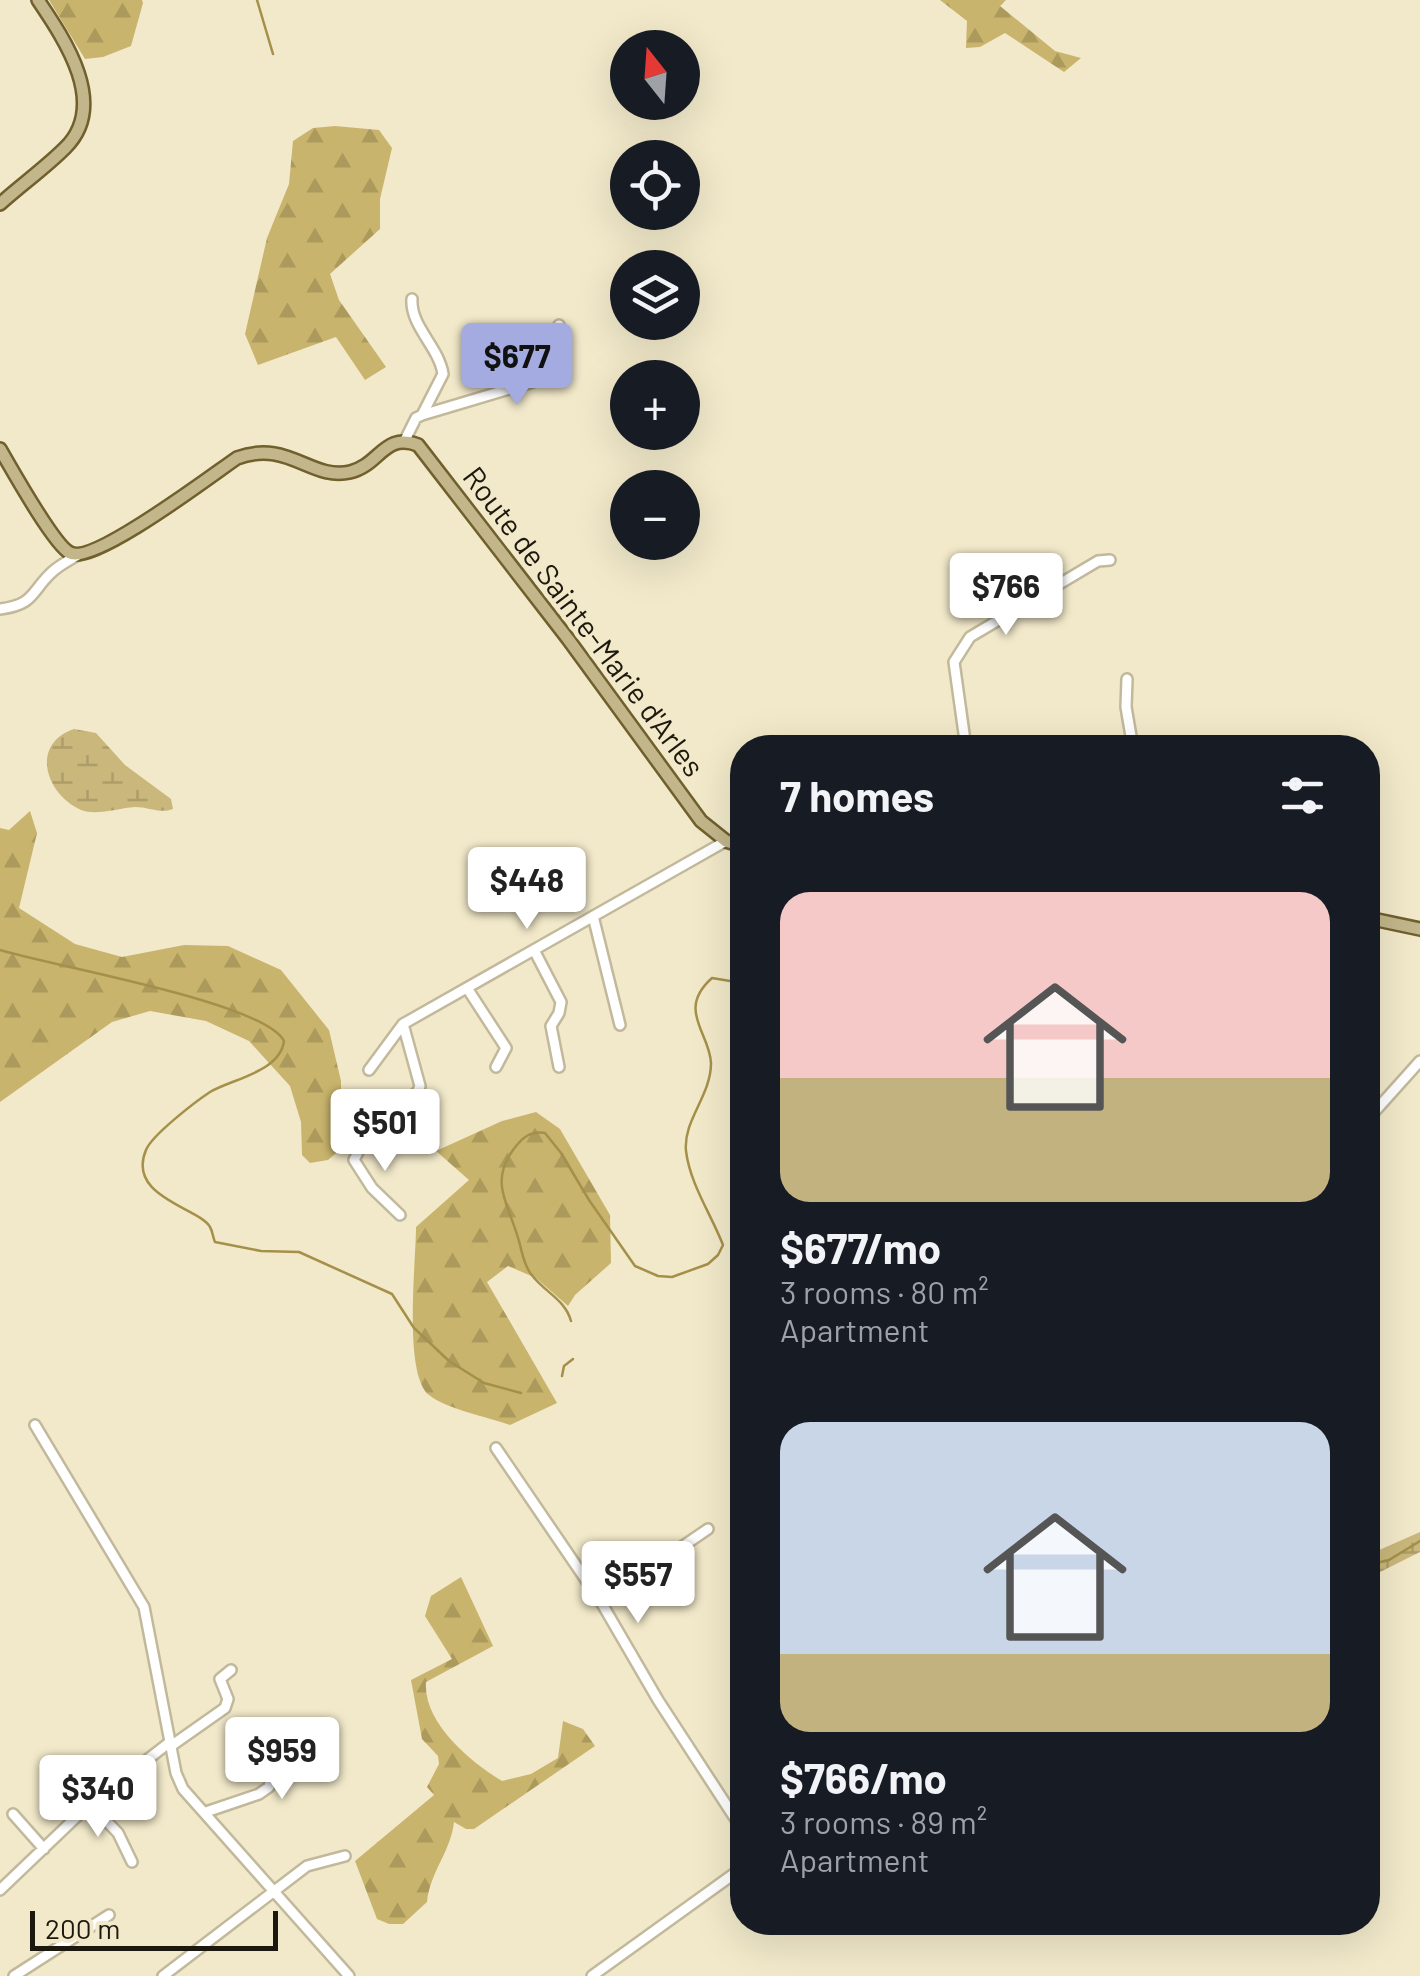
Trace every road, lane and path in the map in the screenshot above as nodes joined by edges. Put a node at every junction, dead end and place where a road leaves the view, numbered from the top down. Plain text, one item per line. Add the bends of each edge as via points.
1 (38, 0) edge
2 (0, 204) edge
3 (412, 299) dead end
4 (559, 326) dead end
5 (422, 415) junction
6 (405, 440) junction
7 (0, 449) edge
8 (78, 554) junction
9 (1110, 560) dead end
10 (0, 609) edge
11 (1127, 679) dead end
12 (964, 735) edge
13 (1131, 735) edge
14 (726, 841) junction
15 (730, 842) edge
16 (593, 916) junction
17 (1380, 921) edge
18 (1420, 929) edge
19 (534, 950) junction
20 (467, 988) junction
21 (403, 1024) junction
22 (620, 1026) dead end
23 (1420, 1061) edge
24 (496, 1067) dead end
25 (559, 1067) dead end
26 (369, 1070) dead end
27 (1380, 1106) edge
28 (400, 1215) dead end
29 (35, 1424) dead end
30 (496, 1448) dead end
31 (708, 1528) dead end
32 (601, 1602) junction
33 (231, 1670) dead end
34 (170, 1744) junction
35 (256, 1744) dead end
36 (90, 1804) junction
37 (730, 1811) edge
38 (206, 1812) junction
39 (13, 1814) dead end
40 (44, 1848) junction
41 (346, 1856) dead end
42 (132, 1862) dead end
43 (730, 1877) edge
44 (0, 1890) edge
45 (274, 1892) junction
46 (109, 1915) dead end
47 (176, 1972) edge
48 (14, 1976) edge
49 (162, 1976) edge
50 (349, 1976) edge
51 (592, 1976) edge

1 - 2 main road via 70,51 84,114 66,148
3 - 5 street via 443,374
4 - 5 street via 536,382
5 - 6 street
6 - 8 main road via 367,465 336,474 281,454 254,452 113,542
6 - 14 main road, Route de Sainte-Marie d'Arles via 418,445 701,821
7 - 8 main road via 57,540
8 - 10 street via 50,573 37,593
9 - 12 street via 970,637 954,662
11 - 13 street
14 - 15 main road, Route de Sainte-Marie d'Arles
14 - 16 street
16 - 19 street
16 - 22 street
17 - 18 main road
19 - 20 street
19 - 25 street via 561,1002 551,1026
20 - 21 street
20 - 24 street via 506,1048
21 - 26 street
21 - 28 street via 420,1086 354,1160
23 - 27 street
29 - 34 street via 144,1607
30 - 32 street
31 - 32 street
32 - 37 street
33 - 34 street via 220,1679 226,1708
34 - 36 street
34 - 38 street via 180,1782
35 - 38 street via 272,1774 269,1787
36 - 40 street
36 - 42 street via 118,1833
38 - 45 street
39 - 40 street
40 - 44 street
41 - 45 street via 307,1866
43 - 51 street
45 - 47 street
45 - 50 street
46 - 48 street
47 - 49 street

